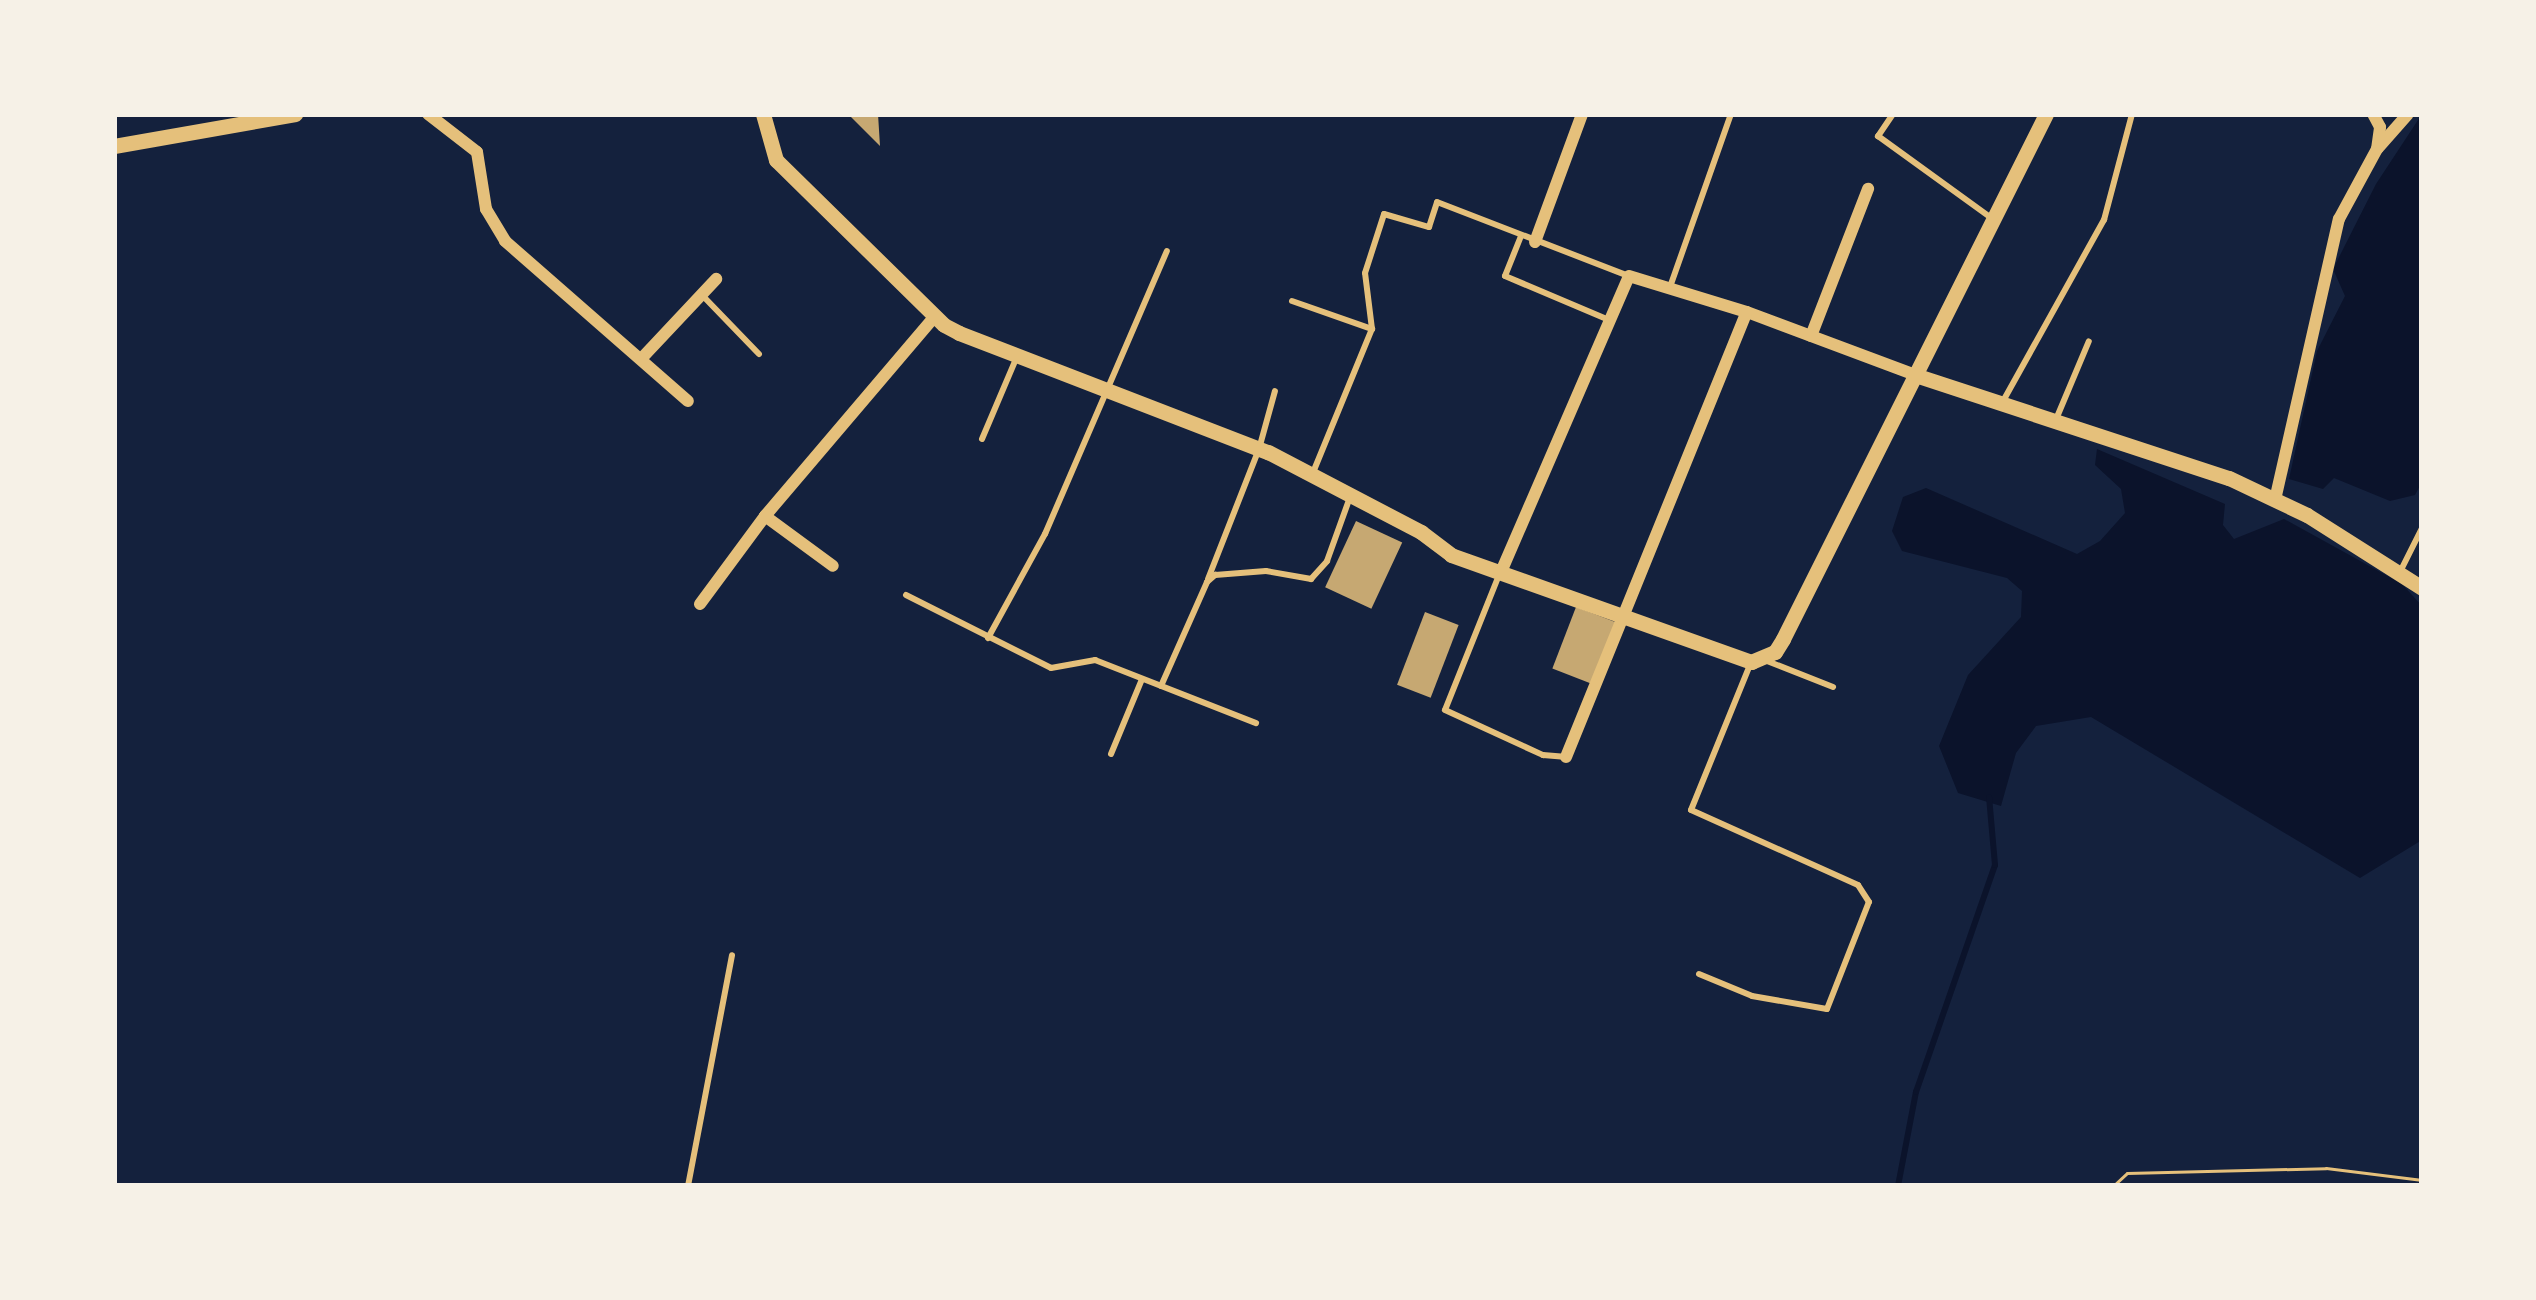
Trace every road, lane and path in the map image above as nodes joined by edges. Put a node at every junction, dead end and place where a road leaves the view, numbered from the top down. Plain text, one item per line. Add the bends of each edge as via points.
1 (295, 114) edge
2 (428, 114) edge
3 (763, 114) edge
4 (1582, 114) edge
5 (1731, 114) edge
6 (1893, 114) edge
7 (2047, 114) edge
8 (2132, 114) edge
9 (2373, 114) edge
10 (2408, 114) edge
11 (114, 146) edge
12 (2378, 149) junction
13 (1868, 189) dead end
14 (1995, 220) junction
15 (1521, 236) junction
16 (1535, 242) junction
17 (1166, 251) dead end
18 (1629, 276) junction
19 (716, 279) dead end
20 (1670, 287) junction
21 (702, 295) junction
22 (1292, 301) dead end
23 (1747, 312) junction
24 (935, 316) junction
25 (1610, 320) junction
26 (1372, 328) junction
27 (1810, 336) junction
28 (2089, 341) dead end
29 (760, 354) dead end
30 (1017, 356) junction
31 (641, 359) junction
32 (1918, 376) junction
33 (1107, 390) junction
34 (1275, 391) dead end
35 (688, 400) dead end
36 (2002, 403) junction
37 (2056, 420) junction
38 (982, 440) dead end
39 (1259, 448) junction
40 (1312, 475) junction
41 (1351, 494) junction
42 (2275, 500) junction
43 (766, 516) junction
44 (2422, 528) edge
45 (833, 566) dead end
46 (2401, 570) junction
47 (1501, 572) junction
48 (1207, 582) junction
49 (2422, 588) edge
50 (906, 595) dead end
51 (700, 604) dead end
52 (1622, 615) junction
53 (988, 638) junction
54 (1758, 661) junction
55 (1142, 679) junction
56 (1161, 686) junction
57 (1833, 687) dead end
58 (1256, 723) dead end
59 (1111, 754) dead end
60 (1566, 757) joint
61 (731, 955) dead end
62 (1699, 974) dead end
63 (2422, 1180) edge
64 (688, 1186) edge
65 (2113, 1186) edge

1 - 11 street
2 - 31 street via 477,152 486,209 505,241
3 - 24 street via 776,160
4 - 16 street
5 - 20 lane
6 - 14 lane via 1878,136
7 - 14 street
8 - 36 lane via 2104,220
9 - 12 street
10 - 12 street
12 - 42 street via 2339,220
13 - 27 street
14 - 32 street
15 - 16 lane
15 - 25 lane via 1504,276
15 - 26 lane via 1437,202 1429,226 1384,214 1365,273
16 - 18 lane
17 - 33 lane
18 - 20 street
18 - 25 street
19 - 21 street
20 - 23 street
21 - 29 lane
21 - 31 street
22 - 26 lane
23 - 27 street
23 - 52 street
24 - 30 street
24 - 43 street
25 - 47 street
26 - 40 lane
27 - 32 street
28 - 37 lane
30 - 33 street
30 - 38 lane
31 - 35 street
32 - 36 street
32 - 54 street via 1783,639
33 - 39 street
33 - 53 lane via 1045,534
34 - 39 lane
36 - 37 street
37 - 42 street
39 - 40 street
39 - 48 lane
40 - 41 street
41 - 47 street via 1451,555
41 - 48 lane via 1319,574 1300,579 1266,571
42 - 46 street
43 - 45 street
43 - 51 street
44 - 46 lane
46 - 49 street
47 - 52 street
47 - 60 lane via 1445,710 1543,755
48 - 56 lane
50 - 53 lane
52 - 54 street
52 - 60 street
53 - 55 lane via 1051,668 1096,660
54 - 57 lane
54 - 62 lane via 1691,810 1858,885 1869,902 1828,1009 1752,996
55 - 56 lane
55 - 59 lane
56 - 58 lane
61 - 64 lane
63 - 65 path via 2326,1168 2127,1173

